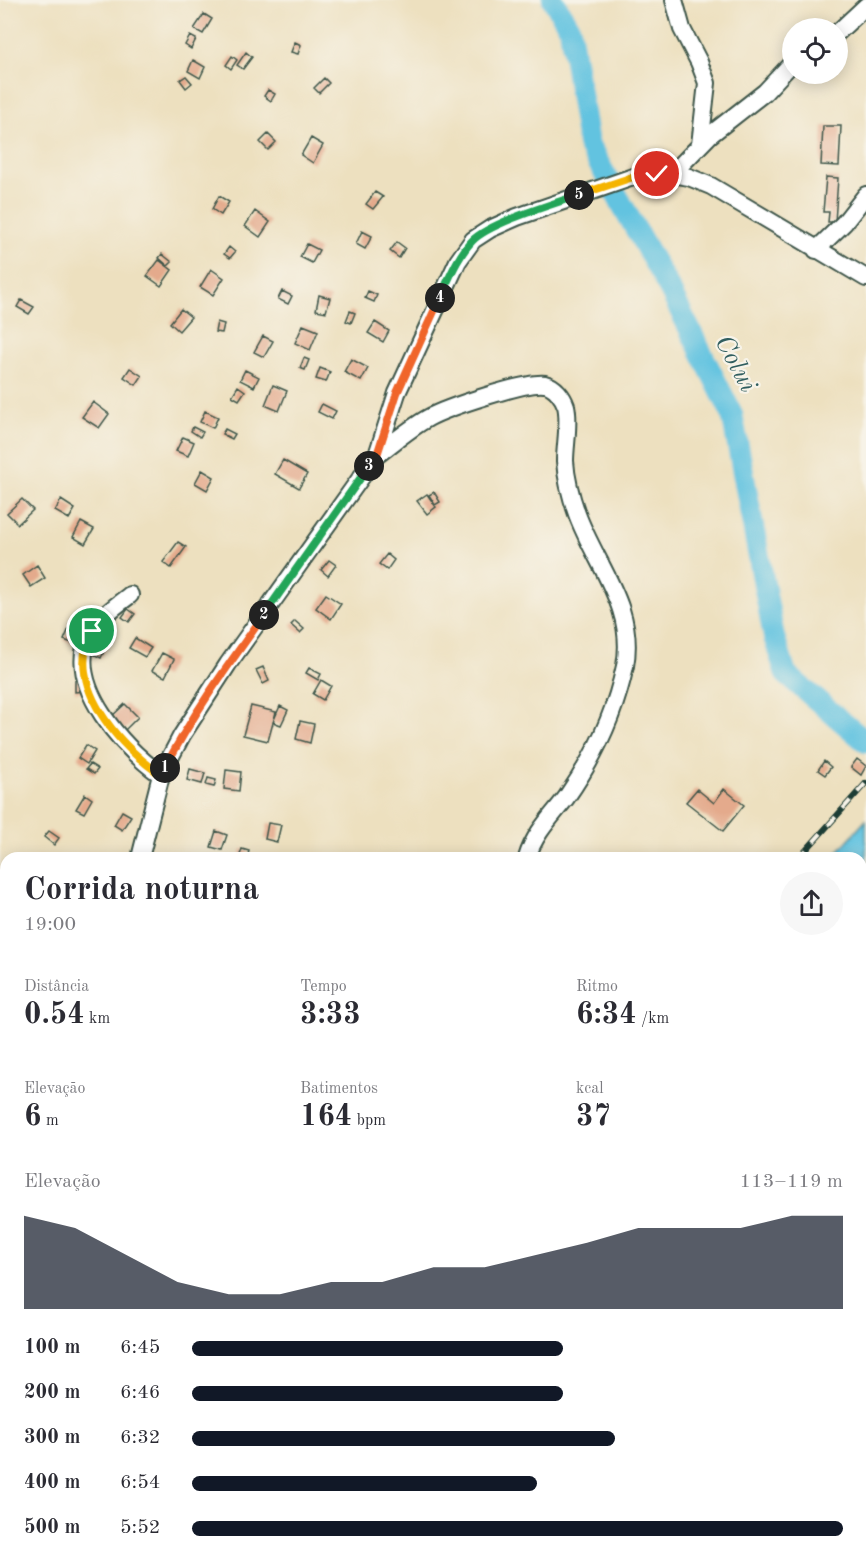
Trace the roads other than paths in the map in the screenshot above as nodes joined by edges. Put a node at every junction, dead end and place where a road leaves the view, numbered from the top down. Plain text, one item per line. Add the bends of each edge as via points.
1 (674, 0) edge
2 (866, 6) edge
3 (848, 23) edge
4 (782, 74) edge
5 (700, 146) junction
6 (672, 174) junction
7 (866, 195) edge
8 (816, 250) junction
9 (866, 278) edge
10 (377, 455) junction
11 (130, 596) dead end
12 (161, 775) junction
13 (142, 852) edge
14 (529, 852) edge

1 - 5 street via 682,29 707,83
2 - 3 street
4 - 5 street
5 - 6 street
6 - 8 street via 711,186
6 - 10 street via 633,177 554,203 473,240 458,261 397,393
7 - 8 street
8 - 9 street
10 - 12 street via 228,664
10 - 14 street via 428,418 504,392 546,384 559,393 566,407 568,482 578,515 623,613 628,635 625,665 606,727 588,764
11 - 12 street via 113,607 92,631 85,652 86,676 105,721
12 - 13 street

